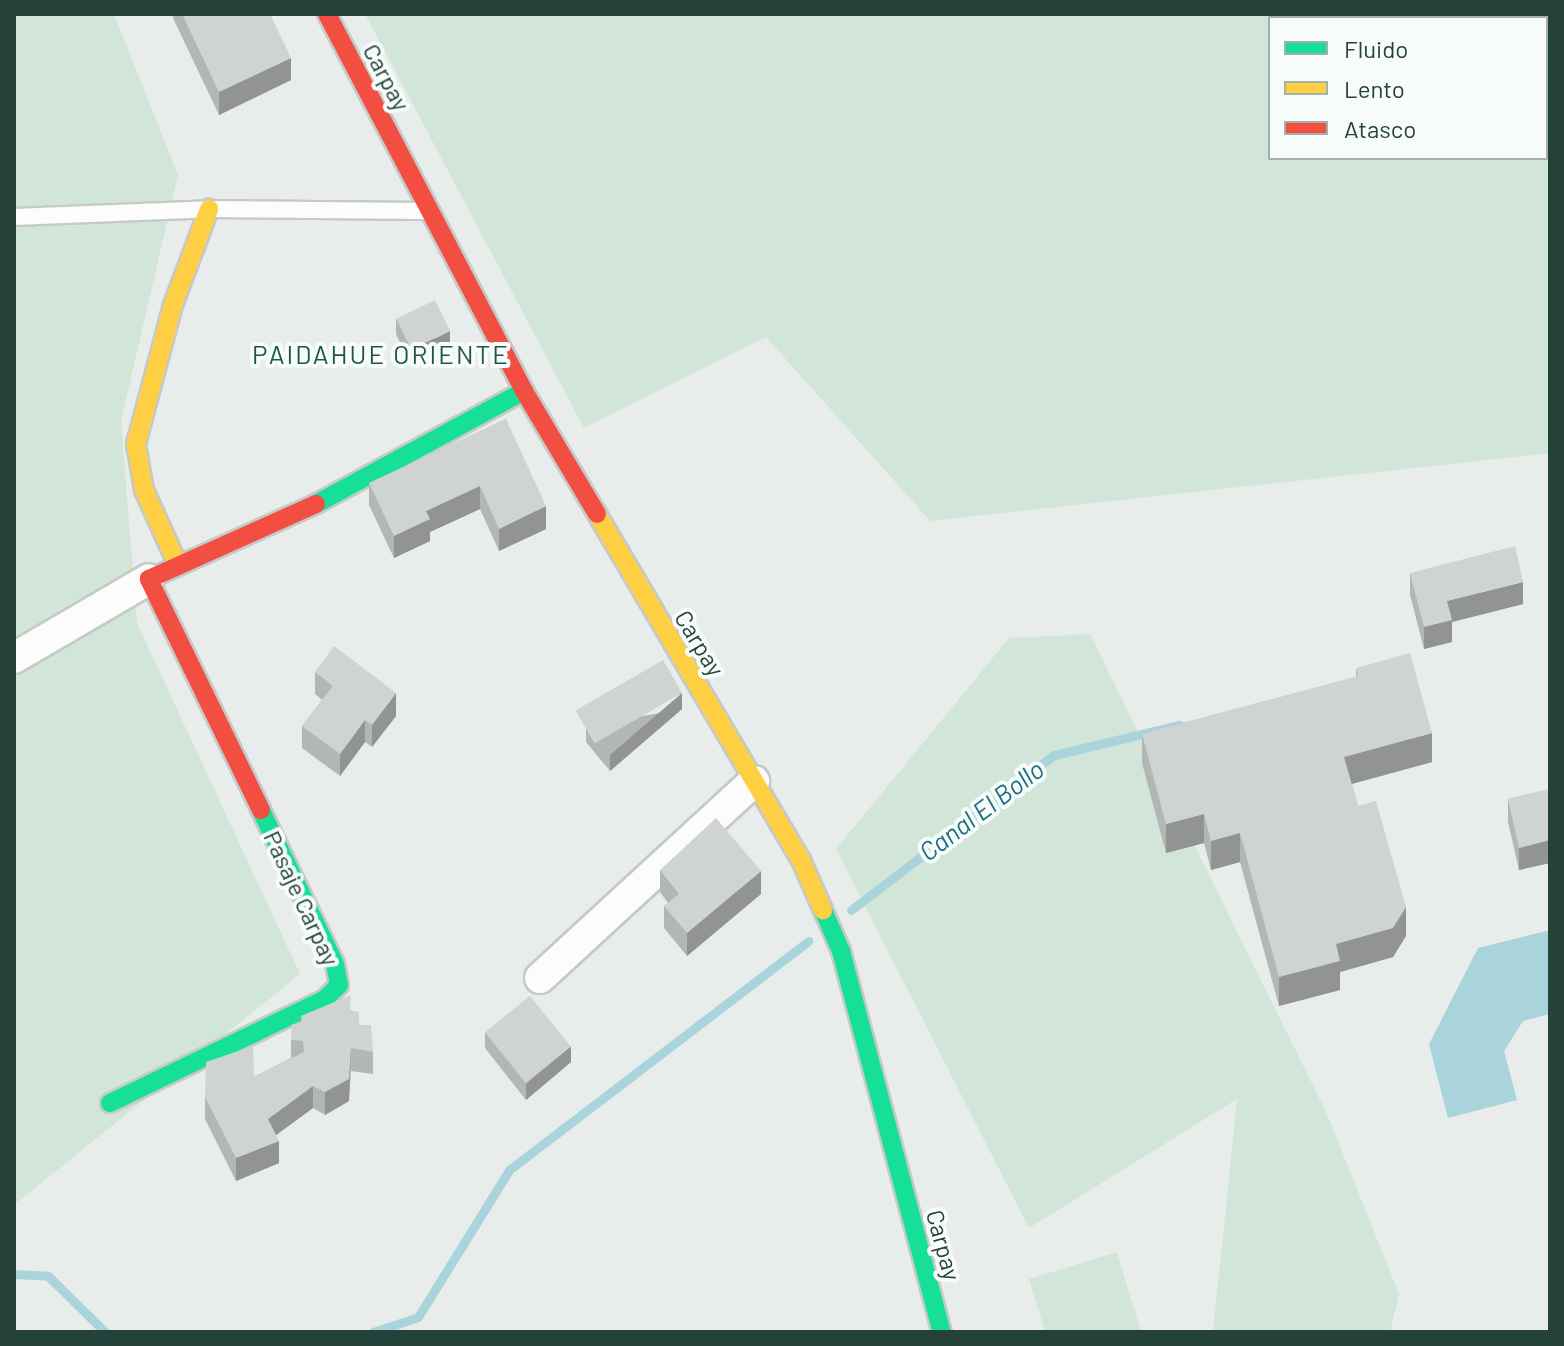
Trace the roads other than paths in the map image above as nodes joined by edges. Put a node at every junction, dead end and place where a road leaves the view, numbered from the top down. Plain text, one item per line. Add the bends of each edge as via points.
1 (327, 14) edge
2 (209, 209) junction
3 (430, 211) junction
4 (14, 217) edge
5 (524, 391) junction
6 (177, 563) junction
7 (149, 579) junction
8 (14, 658) edge
9 (754, 781) junction
10 (540, 978) dead end
11 (110, 1103) dead end
12 (942, 1332) edge

1 - 3 street, Carpay
2 - 3 lane
2 - 4 lane
2 - 6 street via 173,305 136,444 144,490
3 - 5 street, Carpay
5 - 6 street via 316,504
5 - 9 street, Carpay
6 - 7 street
7 - 8 street
7 - 11 street, Pasaje Carpay via 335,964 339,985 325,999
9 - 10 street
9 - 12 street, Carpay via 801,860 841,951

